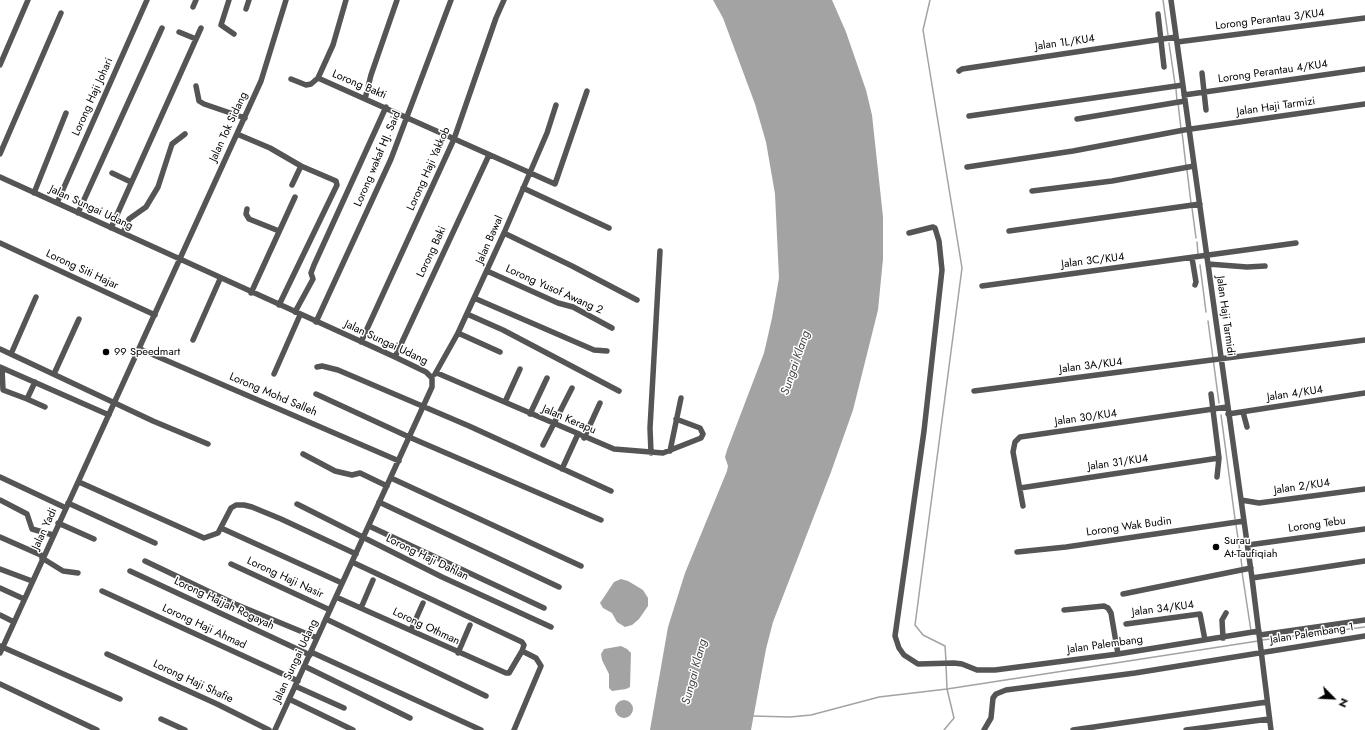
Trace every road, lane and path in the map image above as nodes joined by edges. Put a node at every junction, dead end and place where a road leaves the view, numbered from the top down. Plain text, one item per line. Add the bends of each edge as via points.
1 (28, 0) edge
2 (147, 0) edge
3 (196, 0) edge
4 (229, 0) edge
5 (249, 0) edge
6 (286, 0) edge
7 (346, 0) edge
8 (397, 0) edge
9 (451, 0) edge
10 (504, 0) edge
11 (1171, 0) edge
12 (194, 7) dead end
13 (246, 9) dead end
14 (61, 13) dead end
15 (1158, 14) dead end
16 (1365, 18) edge
17 (162, 28) dead end
18 (201, 28) dead end
19 (180, 32) dead end
20 (234, 34) dead end
21 (196, 39) junction
22 (1162, 39) junction
23 (1176, 39) junction
24 (0, 65) edge
25 (1164, 67) dead end
26 (1365, 69) edge
27 (959, 71) dead end
28 (1202, 73) dead end
29 (318, 78) junction
30 (291, 79) dead end
31 (1183, 85) junction
32 (196, 86) dead end
33 (587, 91) dead end
34 (1204, 91) junction
35 (365, 98) junction
36 (1184, 98) junction
37 (1365, 104) edge
38 (556, 105) dead end
39 (386, 107) junction
40 (1206, 110) dead end
41 (66, 113) dead end
42 (969, 116) dead end
43 (408, 117) junction
44 (245, 118) junction
45 (1077, 119) dead end
46 (1189, 130) junction
47 (185, 134) dead end
48 (238, 134) junction
49 (454, 139) junction
50 (0, 154) edge
51 (489, 155) junction
52 (301, 166) junction
53 (1192, 166) junction
54 (967, 167) dead end
55 (112, 173) dead end
56 (529, 173) junction
57 (0, 177) edge
58 (131, 182) junction
59 (292, 185) dead end
60 (336, 187) junction
61 (523, 188) junction
62 (1032, 191) dead end
63 (34, 193) junction
64 (345, 196) junction
65 (295, 197) dead end
66 (57, 203) junction
67 (1200, 204) junction
68 (246, 210) dead end
69 (78, 213) junction
70 (111, 228) junction
71 (609, 228) dead end
72 (279, 231) junction
73 (1010, 231) dead end
74 (123, 233) junction
75 (504, 233) junction
76 (909, 233) dead end
77 (0, 243) edge
78 (1296, 243) dead end
79 (660, 251) dead end
80 (1207, 256) junction
81 (1192, 258) junction
82 (179, 260) junction
83 (1208, 264) junction
84 (1265, 266) dead end
85 (487, 270) junction
86 (220, 279) junction
87 (1195, 285) dead end
88 (982, 286) dead end
89 (251, 293) junction
90 (36, 297) dead end
91 (474, 298) junction
92 (637, 300) dead end
93 (279, 305) junction
94 (297, 314) junction
95 (467, 314) junction
96 (155, 315) junction
97 (79, 319) dead end
98 (316, 322) junction
99 (612, 328) dead end
100 (458, 333) junction
101 (193, 340) dead end
102 (1365, 340) edge
103 (361, 342) junction
104 (0, 349) edge
105 (140, 349) junction
106 (607, 351) dead end
107 (500, 352) dead end
108 (10, 354) junction
109 (395, 357) junction
110 (1216, 360) junction
111 (1, 367) edge
112 (317, 367) dead end
113 (520, 368) dead end
114 (437, 373) junction
115 (54, 374) junction
116 (274, 374) dead end
117 (432, 378) junction
118 (547, 378) dead end
119 (35, 382) junction
120 (572, 388) dead end
121 (619, 391) dead end
122 (974, 391) dead end
123 (1365, 393) edge
124 (316, 394) dead end
125 (1211, 394) dead end
126 (681, 398) dead end
127 (27, 399) junction
128 (116, 402) junction
129 (505, 402) junction
130 (600, 403) dead end
131 (45, 407) dead end
132 (1228, 407) junction
133 (423, 408) junction
134 (1213, 410) junction
135 (1244, 412) junction
136 (530, 414) junction
137 (1228, 414) junction
138 (109, 415) junction
139 (676, 419) junction
140 (554, 424) junction
141 (1247, 427) dead end
142 (578, 434) junction
143 (409, 437) junction
144 (584, 438) junction
145 (208, 444) dead end
146 (544, 445) dead end
147 (670, 451) junction
148 (648, 453) junction
149 (303, 454) dead end
150 (1219, 458) junction
151 (399, 461) junction
152 (562, 469) junction
153 (0, 477) edge
154 (1217, 477) dead end
155 (391, 478) junction
156 (79, 482) junction
157 (387, 486) junction
158 (1020, 488) junction
159 (1365, 489) edge
160 (611, 492) dead end
161 (0, 500) edge
162 (1241, 500) junction
163 (379, 502) junction
164 (297, 504) dead end
165 (67, 505) junction
166 (1023, 506) dead end
167 (601, 520) dead end
168 (1244, 521) junction
169 (58, 523) junction
170 (369, 526) junction
171 (221, 528) junction
172 (1365, 529) edge
173 (53, 535) junction
174 (0, 537) edge
175 (363, 538) junction
176 (94, 540) dead end
177 (155, 543) dead end
178 (1248, 545) junction
179 (1017, 552) dead end
180 (356, 554) junction
181 (42, 557) junction
182 (146, 561) dead end
183 (1365, 561) edge
184 (352, 562) junction
185 (231, 564) dead end
186 (581, 566) dead end
187 (1251, 568) junction
188 (0, 569) edge
189 (130, 571) dead end
190 (78, 573) dead end
191 (1252, 578) junction
192 (373, 580) dead end
193 (32, 581) junction
194 (342, 583) junction
195 (560, 587) dead end
196 (0, 588) edge
197 (102, 591) dead end
198 (1123, 594) dead end
199 (336, 597) junction
200 (24, 599) junction
201 (423, 603) dead end
202 (361, 608) junction
203 (544, 608) dead end
204 (330, 610) junction
205 (1064, 610) dead end
206 (1226, 613) dead end
207 (0, 615) edge
208 (326, 619) junction
209 (1365, 620) edge
210 (14, 622) junction
211 (1126, 624) dead end
212 (470, 625) dead end
213 (551, 627) dead end
214 (411, 630) junction
215 (1259, 635) junction
216 (1365, 636) edge
217 (317, 638) junction
218 (1223, 638) junction
219 (1205, 640) junction
220 (1, 649) edge
221 (522, 651) junction
222 (1262, 651) junction
223 (458, 653) junction
224 (107, 654) dead end
225 (310, 654) junction
226 (1118, 654) junction
227 (304, 666) junction
228 (296, 683) junction
229 (0, 684) edge
230 (486, 696) dead end
231 (120, 699) dead end
232 (289, 699) junction
233 (1267, 702) junction
234 (344, 708) dead end
235 (410, 718) dead end
236 (161, 719) dead end
237 (1269, 719) junction
238 (97, 730) edge
239 (185, 730) edge
240 (269, 730) edge
241 (275, 730) edge
242 (353, 730) edge
243 (481, 730) edge
244 (514, 730) edge
245 (984, 730) edge
246 (1073, 730) edge
247 (1186, 730) edge
248 (1271, 730) edge

1 - 24 street
2 - 66 street, Lorong Haji Johari
3 - 12 street
4 - 20 street via 221,25
5 - 13 street
6 - 44 street, Jalan Tok Sidang via 262,81
7 - 29 street via 333,45
8 - 35 street
9 - 43 street, Lorong wakaf HJ. Said
10 - 49 street, Lorong Haji Yakkob
11 - 23 street, Jalan Haji Tarmidi
14 - 50 street
15 - 22 street
16 - 23 street, Lorong Perantau 3/KU4
17 - 69 street
18 - 21 street
19 - 21 street
21 - 58 street
22 - 23 street, Jalan 1L/KU4
22 - 25 street
22 - 27 street, Jalan 1L/KU4
23 - 31 street, Jalan Haji Tarmidi
26 - 34 street, Lorong Perantau 4/KU4
28 - 34 street
29 - 30 street, Lorong Bakti via 306,85
29 - 35 street, Lorong Bakti
31 - 36 street, Jalan Haji Tarmidi
31 - 42 street
32 - 44 street via 199,101
33 - 56 street, Lorong Bakti via 555,184
34 - 36 street, Lorong Perantau 4/KU4
34 - 40 street
35 - 39 street, Lorong Bakti
36 - 45 street, Lorong Perantau 4/KU4
36 - 46 street, Jalan Haji Tarmidi
37 - 46 street, Jalan Haji Tarmizi
38 - 56 street, Jalan Bawal
39 - 43 street, Lorong Bakti
39 - 64 street
41 - 63 street
43 - 49 street, Lorong Bakti
43 - 98 street, Lorong wakaf HJ. Said
44 - 48 street, Jalan Tok Sidang
46 - 53 street, Jalan Haji Tarmidi
46 - 54 street, Jalan Haji Tarmizi
47 - 74 street via 172,144 158,187 146,207 129,220
48 - 52 street via 270,148
48 - 82 street, Jalan Tok Sidang
49 - 51 street, Lorong Bakti
49 - 103 street, Lorong Haji Yakkob
51 - 56 street, Lorong Bakti
51 - 109 street, Lorong Baki
52 - 59 street
52 - 60 street via 336,181
53 - 62 street via 1112,181
53 - 67 street, Jalan Haji Tarmidi
55 - 58 street
56 - 61 street, Jalan Bawal
57 - 63 street, Jalan Sungai Udang
58 - 70 street
60 - 64 street
60 - 93 street
61 - 71 street
61 - 75 street, Jalan Bawal
63 - 66 street, Jalan Sungai Udang
64 - 94 street via 312,269 312,279
65 - 72 street
66 - 69 street, Jalan Sungai Udang
67 - 73 street
67 - 80 street, Jalan Haji Tarmidi
68 - 72 street via 249,219
69 - 70 street, Jalan Sungai Udang
70 - 74 street, Jalan Sungai Udang
72 - 89 street
74 - 82 street, Jalan Sungai Udang
75 - 85 street, Jalan Bawal
75 - 92 street
76 - 226 street, Jalan Palembang via 935,228 942,270 924,430 895,636 899,648 904,655 918,664 954,663 977,670 995,670
77 - 96 street, Lorong Siti Hajar
78 - 80 street, Jalan 3C/KU4
79 - 148 street
80 - 81 street, Jalan 3C/KU4
80 - 83 street, Jalan Haji Tarmidi
81 - 87 street
81 - 88 street, Jalan 3C/KU4
82 - 86 street, Jalan Sungai Udang
82 - 96 street, Jalan Yadi
83 - 84 street
83 - 110 street, Jalan Haji Tarmidi
85 - 91 street, Jalan Bawal
85 - 99 street, Lorong Yusof Awang 2 via 558,303 573,307
86 - 89 street, Jalan Sungai Udang
86 - 101 street
89 - 93 street, Jalan Sungai Udang
90 - 108 street
91 - 95 street, Jalan Bawal
91 - 106 street via 594,350
93 - 94 street, Jalan Sungai Udang
94 - 98 street, Jalan Sungai Udang
94 - 116 street
95 - 100 street, Jalan Bawal
95 - 121 street via 504,330
96 - 105 street, Jalan Yadi
97 - 115 street
98 - 103 street, Jalan Sungai Udang
100 - 107 street
100 - 114 street, Jalan Bawal
102 - 110 street, Jalan 3A/KU4
103 - 109 street, Jalan Sungai Udang
104 - 108 street
105 - 128 street, Jalan Yadi
105 - 151 street, Lorong Mohd Salleh
108 - 115 street
109 - 117 street, Jalan Sungai Udang via 426,372
110 - 122 street, Jalan 3A/KU4
110 - 132 street, Jalan Haji Tarmidi
111 - 119 street
111 - 127 street via 3,390
112 - 133 street via 338,370
113 - 129 street
114 - 117 street, Jalan Bawal
114 - 129 street, Jalan Kerapu
115 - 128 street
117 - 133 street, Jalan Sungai Udang via 432,387
118 - 136 street
119 - 127 street
119 - 138 street
120 - 140 street
123 - 135 street, Jalan 4/KU4
124 - 143 street
125 - 134 street
126 - 139 street
127 - 131 street
128 - 138 street, Jalan Yadi
128 - 145 street
129 - 136 street, Jalan Kerapu
130 - 144 street
132 - 134 street, Jalan 30/KU4
132 - 137 street, Jalan Haji Tarmidi
133 - 143 street, Jalan Sungai Udang
133 - 152 street via 469,426
134 - 150 street
134 - 158 street, Jalan 30/KU4 via 1020,437 1013,447
135 - 137 street, Jalan 4/KU4
135 - 141 street
136 - 140 street, Jalan Kerapu
137 - 162 street, Jalan Haji Tarmidi
138 - 156 street, Jalan Yadi
139 - 147 street
139 - 147 street, Jalan Kerapu via 700,428 703,434 699,440
140 - 142 street, Jalan Kerapu
140 - 146 street
142 - 144 street, Jalan Kerapu
142 - 152 street
143 - 151 street, Jalan Sungai Udang
143 - 167 street
144 - 148 street, Jalan Kerapu via 614,449
147 - 148 street, Jalan Kerapu via 663,454
149 - 157 street via 335,471 352,475 360,473
150 - 154 street
150 - 158 street, Jalan 31/KU4
151 - 155 street, Jalan Sungai Udang
152 - 160 street
153 - 165 street
155 - 157 street, Jalan Sungai Udang
155 - 186 street
156 - 165 street, Jalan Yadi
156 - 171 street via 204,538 218,534
157 - 163 street, Jalan Sungai Udang
158 - 166 street, Jalan 30/KU4
159 - 162 street, Jalan 2/KU4 via 1259,503
161 - 173 street via 27,514 32,529
162 - 168 street, Jalan Haji Tarmidi
163 - 170 street, Jalan Sungai Udang
163 - 195 street
164 - 175 street, Lorong Haji Dahlan
165 - 169 street, Jalan Yadi
165 - 177 street
168 - 178 street, Jalan Haji Tarmidi
168 - 179 street, Lorong Wak Budin
169 - 173 street, Jalan Yadi
169 - 176 street
170 - 175 street, Jalan Sungai Udang
170 - 203 street
171 - 180 street via 231,508 244,505
171 - 194 street
172 - 178 street, Lorong Tebu
173 - 181 street, Jalan Yadi
174 - 181 street
175 - 180 street, Jalan Sungai Udang
175 - 213 street, Lorong Haji Dahlan
178 - 187 street, Jalan Haji Tarmidi
180 - 184 street, Jalan Sungai Udang
181 - 190 street via 63,571
181 - 193 street, Jalan Yadi
182 - 217 street via 235,604
183 - 191 street
184 - 194 street, Jalan Sungai Udang
184 - 221 street via 522,642
185 - 204 street, Lorong Haji Nasir
187 - 191 street, Jalan Haji Tarmidi
187 - 198 street
188 - 193 street
189 - 225 street, Lorong Hajjah Rogayah
191 - 215 street, Jalan Haji Tarmidi
192 - 202 street
193 - 200 street, Jalan Yadi
194 - 199 street, Jalan Sungai Udang
196 - 200 street
197 - 228 street, Lorong Haji Ahmad
199 - 202 street, Lorong Othman
199 - 204 street, Jalan Sungai Udang
200 - 210 street, Jalan Yadi
201 - 214 street
202 - 214 street, Lorong Othman
204 - 208 street, Jalan Sungai Udang
205 - 226 street via 1104,606 1108,608
206 - 218 street via 1221,622
207 - 210 street
208 - 217 street, Jalan Sungai Udang
208 - 230 street
209 - 215 street, Jalan Palembang
210 - 220 street, Jalan Yadi
211 - 219 street, Jalan 34/KU4 via 1200,614
212 - 223 street
214 - 223 street, Lorong Othman
215 - 218 street, Jalan Palembang
215 - 222 street, Jalan Haji Tarmidi
216 - 222 street, Jalan Palembang 1
217 - 225 street, Jalan Sungai Udang
218 - 219 street, Jalan Palembang
219 - 226 street, Jalan Palembang
220 - 231 street
221 - 223 street, Lorong Othman via 507,674
221 - 244 street via 538,660 541,666
222 - 233 street, Jalan Haji Tarmidi
222 - 245 street, Jalan Palembang 1 via 1134,673 1006,690 993,698 991,718
224 - 240 street, Lorong Haji Shafie
225 - 227 street, Jalan Sungai Udang
225 - 243 street, Lorong Hajjah Rogayah
227 - 228 street, Jalan Sungai Udang
227 - 235 street
228 - 232 street, Jalan Sungai Udang
228 - 234 street, Lorong Haji Ahmad
229 - 238 street
232 - 241 street, Jalan Sungai Udang
232 - 242 street
233 - 237 street, Jalan Haji Tarmidi
233 - 246 street
236 - 239 street
237 - 247 street
237 - 248 street, Jalan Haji Tarmidi

